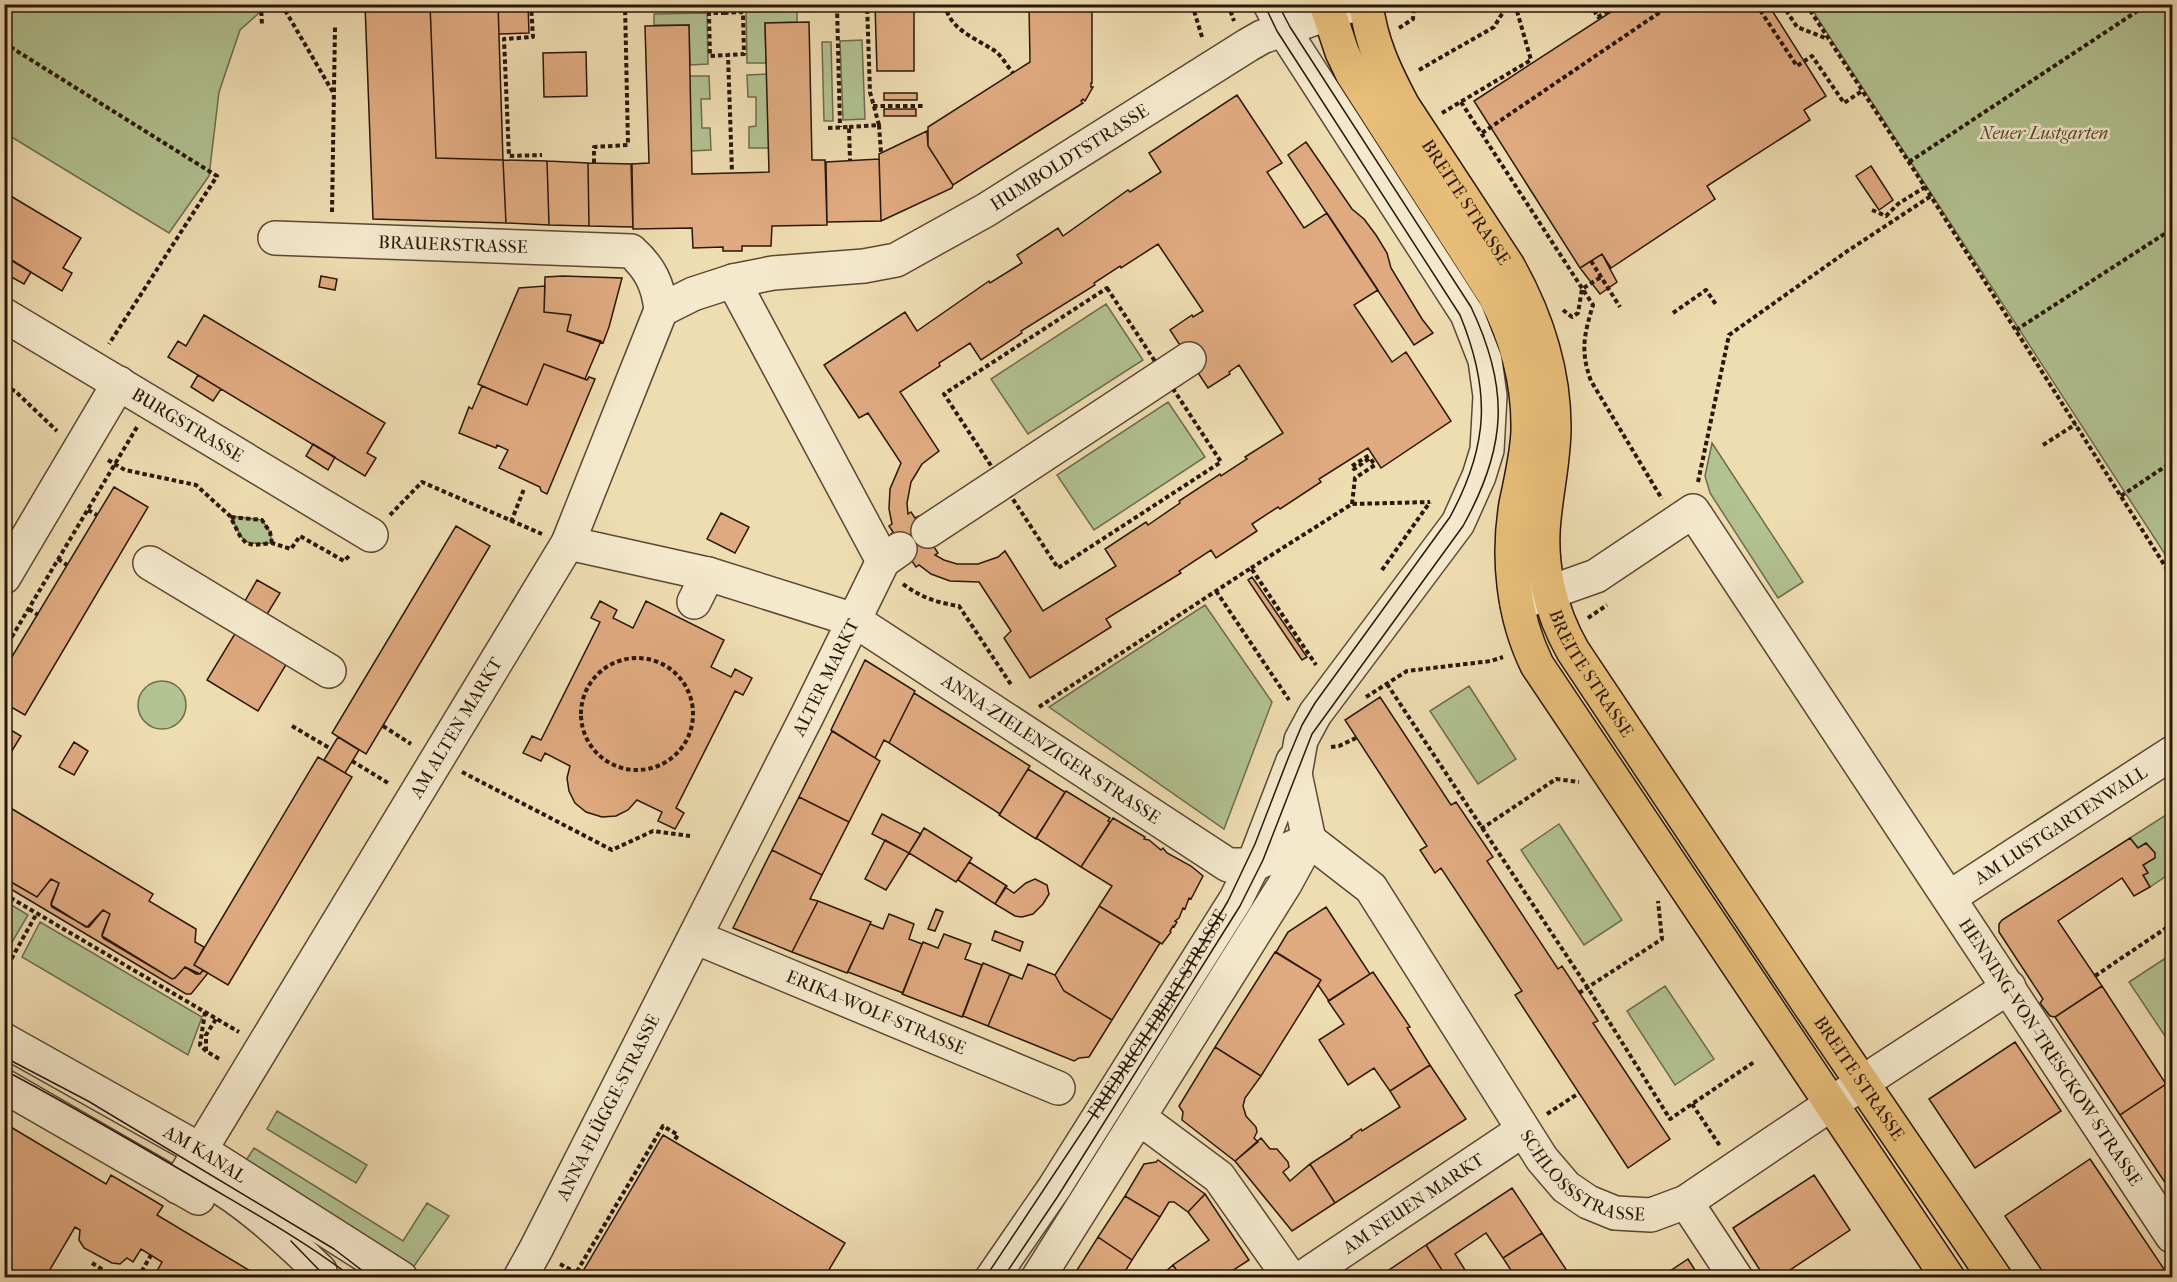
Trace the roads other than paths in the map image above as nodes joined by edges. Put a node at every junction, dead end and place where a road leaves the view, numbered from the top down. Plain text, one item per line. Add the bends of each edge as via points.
1 (1366, 4) edge
2 (1337, 7) edge
3 (1277, 17) edge
4 (275, 238) dead end
5 (733, 281) junction
6 (661, 310) junction
7 (4, 315) edge
8 (1189, 359) dead end
9 (106, 376) junction
10 (928, 531) dead end
11 (371, 535) road end
12 (567, 543) junction
13 (150, 563) dead end
14 (4, 577) edge
15 (1549, 592) junction
16 (1517, 604) junction
17 (854, 620) junction
18 (329, 671) dead end
19 (1311, 744) junction
20 (2172, 753) edge
21 (1309, 840) junction
22 (1253, 865) junction
23 (1950, 897) junction
24 (695, 937) junction
25 (2009, 987) junction
26 (4, 1040) edge
27 (4, 1064) edge
28 (1863, 1083) junction
29 (4, 1086) edge
30 (1058, 1088) dead end
31 (1831, 1104) junction
32 (1138, 1121) junction
33 (1523, 1130) junction
34 (189, 1169) junction
35 (1686, 1202) junction
36 (2172, 1236) edge
37 (323, 1274) edge
38 (400, 1278) edge
39 (520, 1278) edge
40 (992, 1278) edge
41 (1038, 1278) edge
42 (1290, 1278) edge
43 (1302, 1278) edge
44 (1736, 1278) edge
45 (1948, 1278) edge
46 (1995, 1278) edge

1 - 15 main road, BREITE STRASSE via 1372,41 1392,86 1508,266 1539,332 1553,403 1554,450 1544,521
2 - 3 street, HUMBOLDTSTRASSE
2 - 16 main road, BREITE STRASSE via 1342,52 1352,73 1494,294 1520,361 1527,408 1526,456 1513,527
3 - 5 street, HUMBOLDTSTRASSE via 1248,45 986,210 896,260
3 - 19 street via 1467,314 1485,360 1490,396 1487,450 1458,523 1315,714
4 - 6 street, BRAUERSTRASSE via 631,251 653,277
5 - 6 street
5 - 17 street via 891,555
6 - 12 street, AM ALTEN MARKT
7 - 9 street, BURGSTRASSE
8 - 10 street
9 - 11 street, BURGSTRASSE
9 - 14 street via 82,445
12 - 17 street, ALTER MARKT via 701,588
12 - 34 street, AM ALTEN MARKT
13 - 18 street
15 - 16 street
15 - 23 street, HENNING-VON-TRESCKOW-STRASSE via 1596,576 1685,516
15 - 28 main road, BREITE STRASSE via 1562,632 1573,651
16 - 31 main road, BREITE STRASSE via 1521,629 1538,665
17 - 22 street, ANNA-ZIELENZIGER-STRASSE via 1228,865
17 - 24 street, ALTER MARKT
19 - 21 street via 1295,774
19 - 22 street, FRIEDRICH-EBERT-STRASSE
20 - 23 street, AM LUSTGARTENWALL
21 - 22 street
21 - 32 street, FRIEDRICH-EBERT-STRASSE
21 - 33 street, SCHLOSSSTRASSE via 1371,888
22 - 40 street, FRIEDRICH-EBERT-STRASSE via 1236,899 1054,1188
23 - 25 street, HENNING-VON-TRESCKOW-STRASSE
24 - 30 street, ERIKA-WOLF-STRASSE
24 - 39 street, ANNA-FLÜGGE-STRASSE
25 - 28 street, SCHLOSSSTRASSE
25 - 36 street, HENNING-VON-TRESCKOW-STRASSE
26 - 34 street, AM KANAL
27 - 34 street
28 - 31 street, SCHLOSSSTRASSE
28 - 46 main road, BREITE STRASSE
29 - 34 street, AM KANAL
31 - 35 street, SCHLOSSSTRASSE
31 - 45 main road, BREITE STRASSE
32 - 41 street, FRIEDRICH-EBERT-STRASSE
32 - 42 street via 1220,1177
33 - 35 street, SCHLOSSSTRASSE via 1566,1186 1588,1202 1614,1213 1651,1215
33 - 43 street, AM NEUEN MARKT
34 - 37 street, AM KANAL
34 - 37 street via 273,1227
34 - 38 street, AM KANAL
35 - 44 street

